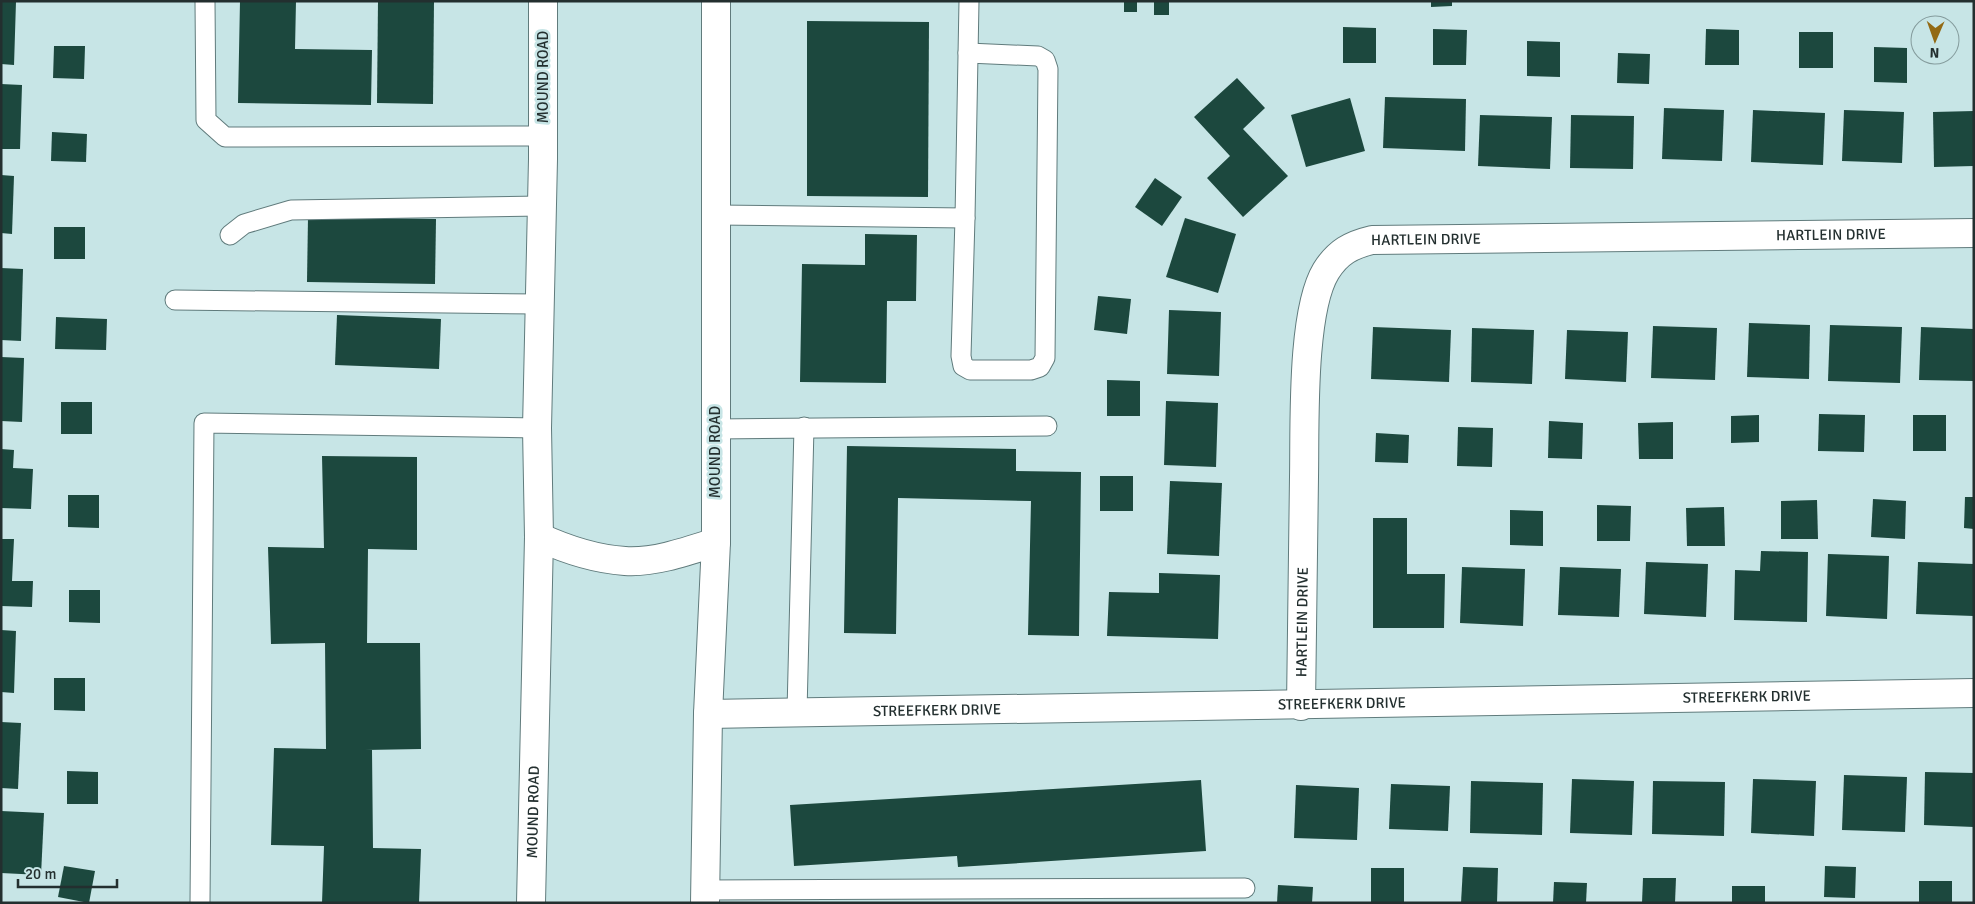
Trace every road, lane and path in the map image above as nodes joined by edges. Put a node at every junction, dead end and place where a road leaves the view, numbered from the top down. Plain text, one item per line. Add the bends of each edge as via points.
1 (205, 1) edge
2 (543, 1) edge
3 (716, 1) edge
4 (969, 1) edge
5 (968, 53) junction
6 (543, 136) junction
7 (541, 206) junction
8 (716, 215) junction
9 (964, 218) junction
10 (1974, 233) edge
11 (230, 234) dead end
12 (175, 300) dead end
13 (539, 304) junction
14 (1047, 426) dead end
15 (804, 427) junction
16 (537, 428) junction
17 (715, 429) junction
18 (539, 537) junction
19 (716, 542) junction
20 (1974, 693) edge
21 (1300, 706) junction
22 (797, 712) junction
23 (708, 714) junction
24 (1245, 888) dead end
25 (705, 896) edge
26 (200, 903) edge
27 (531, 903) edge

1 - 6 lane via 206,120 225,137
2 - 6 street, MOUND ROAD
3 - 8 street, MOUND ROAD
4 - 5 lane
5 - 9 lane
5 - 9 lane via 1038,56 1045,60 1048,69 1045,358 1040,367 1031,370 970,370 964,366 961,356
6 - 7 street, MOUND ROAD
7 - 11 lane via 292,210 244,224
7 - 13 street, MOUND ROAD
8 - 9 lane
8 - 17 street, MOUND ROAD
10 - 21 street, HARTLEIN DRIVE via 1372,240 1352,245 1326,272 1316,295 1310,335
12 - 13 lane
13 - 16 street, MOUND ROAD
14 - 15 lane
15 - 17 lane
15 - 22 lane
16 - 18 street, MOUND ROAD
16 - 26 lane via 204,423
17 - 19 street, MOUND ROAD
18 - 19 street via 567,549 625,561 676,555
18 - 27 street, MOUND ROAD
19 - 23 street, MOUND ROAD
20 - 21 street, STREEFKERK DRIVE
21 - 22 street, STREEFKERK DRIVE
22 - 23 street, STREEFKERK DRIVE
23 - 25 street, MOUND ROAD
24 - 25 lane

